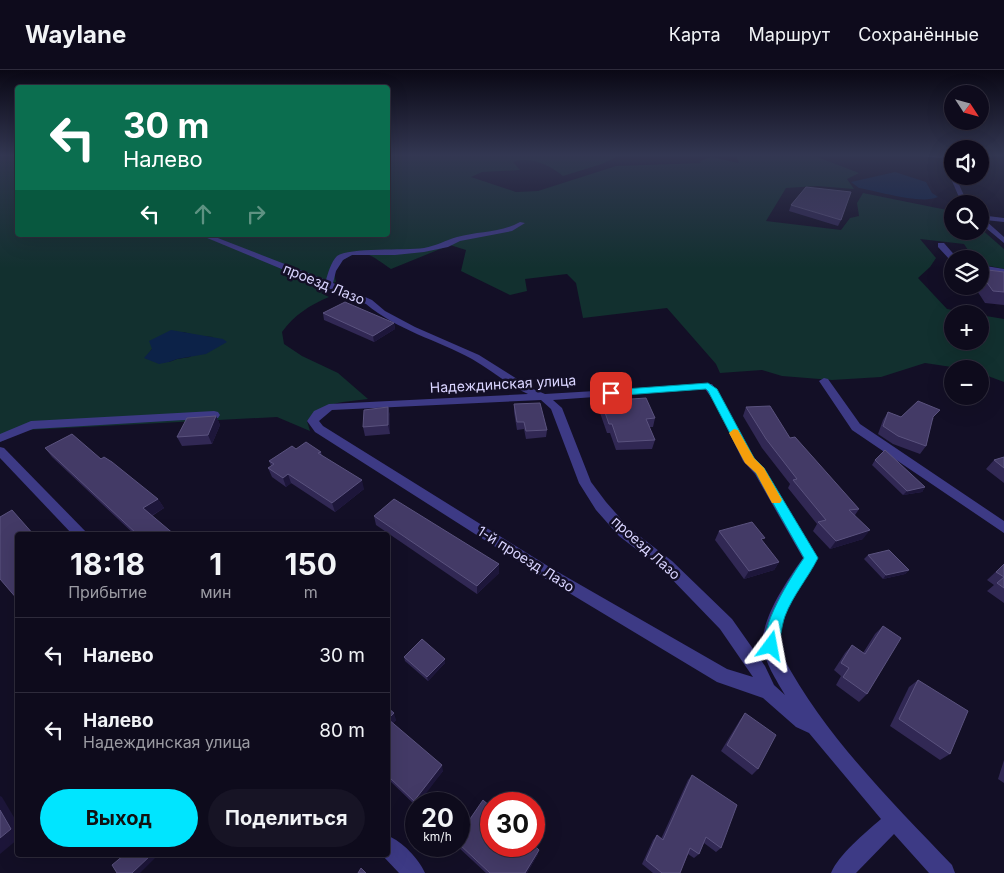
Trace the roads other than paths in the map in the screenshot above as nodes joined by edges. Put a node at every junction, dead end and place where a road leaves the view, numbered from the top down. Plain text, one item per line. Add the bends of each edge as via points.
1 (989, 219) edge
2 (1004, 220) edge
3 (522, 223) dead end
4 (989, 227) edge
5 (209, 237) edge
6 (1004, 241) edge
7 (941, 245) dead end
8 (945, 250) edge
9 (989, 269) edge
10 (1004, 272) edge
11 (330, 283) junction
12 (824, 382) dead end
13 (544, 397) junction
14 (329, 407) joint
15 (214, 415) edge
16 (0, 438) edge
17 (0, 451) edge
18 (1004, 528) edge
19 (79, 532) edge
20 (768, 691) junction
21 (815, 726) junction
22 (896, 820) junction
23 (390, 848) edge
24 (414, 873) edge
25 (842, 873) edge
26 (944, 873) edge

1 - 2 street
3 - 11 street via 510,230 458,239 424,250 351,253 340,258 332,271
4 - 6 street
5 - 11 street, проезд Лазо
7 - 8 street
9 - 10 street
11 - 13 street, проезд Лазо via 369,302 382,313 475,357
12 - 18 street via 856,427
13 - 14 street, Надеждинская улица
13 - 20 street, проезд Лазо via 556,408 586,483 601,506 624,532 667,565 726,624
13 - 21 street, Надеждинская улица via 708,386 749,460 760,471 811,558 794,582 777,618 771,646 786,680
14 - 20 street, 1-й проезд Лазо via 313,422 319,429 546,572 723,676
15 - 16 street via 31,424
17 - 19 street
20 - 21 street, проезд Лазо via 802,721
21 - 22 street, проезд Лазо
22 - 25 street via 872,840
22 - 26 street, проезд Лазо
23 - 24 street

